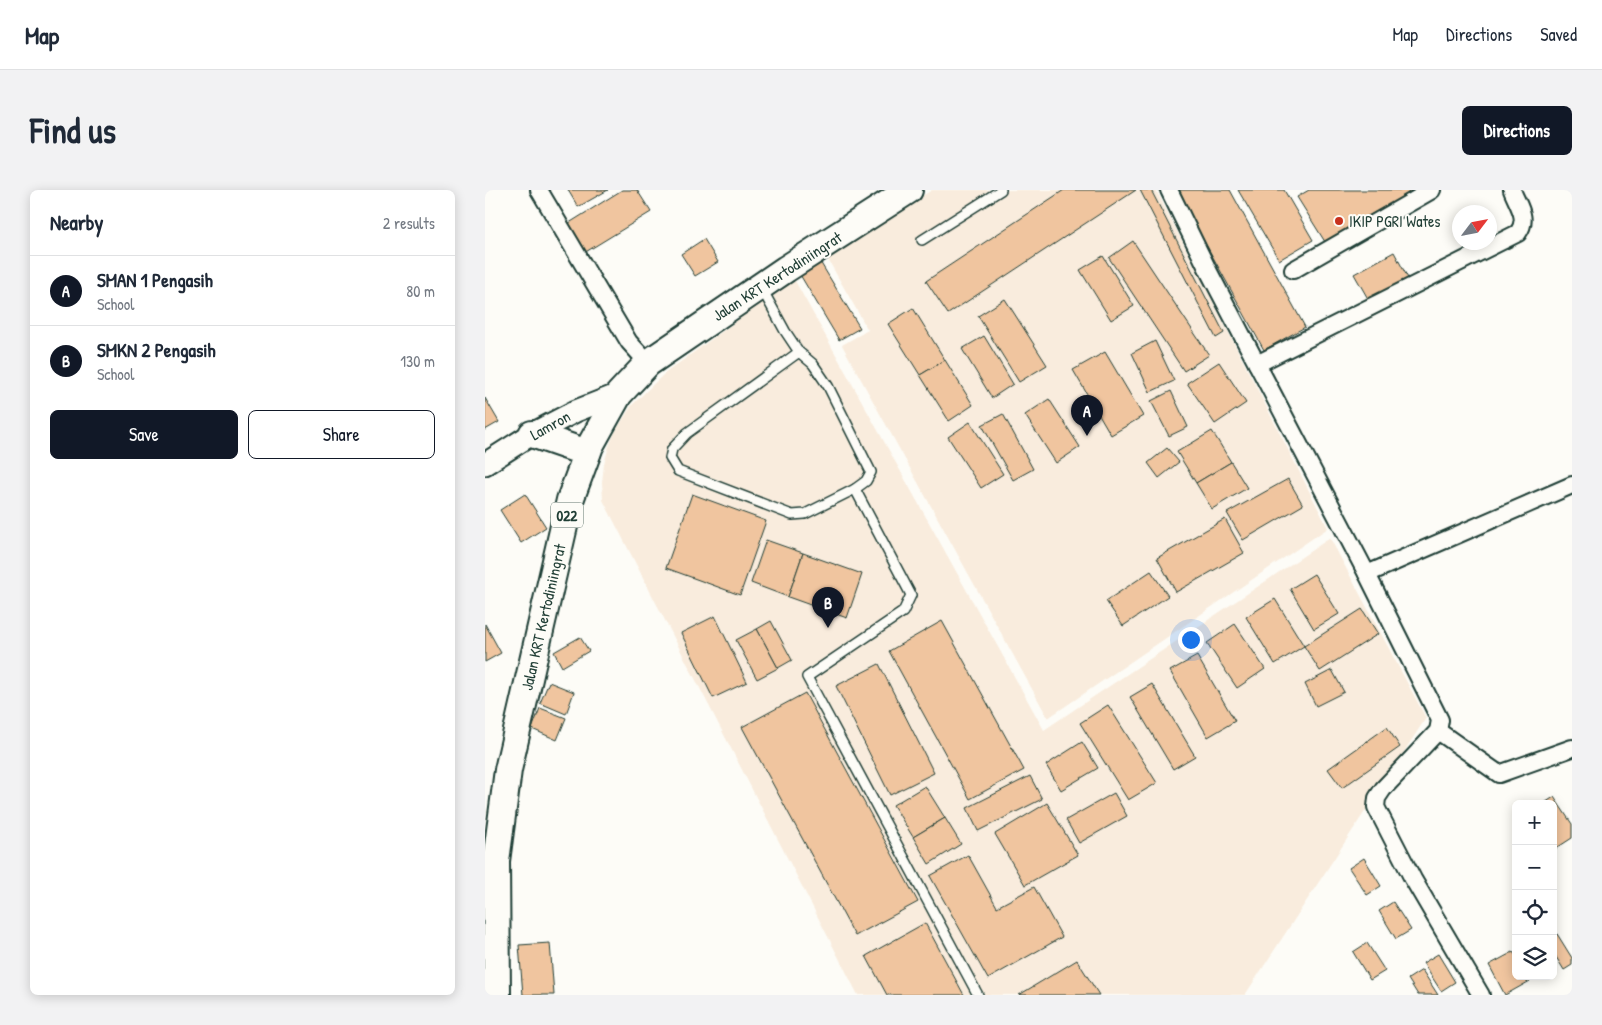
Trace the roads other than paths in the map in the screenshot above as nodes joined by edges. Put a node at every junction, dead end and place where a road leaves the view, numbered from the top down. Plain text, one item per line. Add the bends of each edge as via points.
1 (539, 190) edge
2 (909, 190) edge
3 (1001, 190) edge
4 (1169, 190) edge
5 (1432, 190) edge
6 (1512, 190) edge
7 (922, 240) dead end
8 (1293, 270) dead end
9 (761, 286) junction
10 (799, 352) junction
11 (648, 363) junction
12 (1257, 364) junction
13 (619, 394) junction
14 (533, 434) junction
15 (587, 453) junction
16 (485, 464) edge
17 (1572, 485) edge
18 (855, 488) junction
19 (1367, 574) junction
20 (1438, 731) junction
21 (1572, 748) edge
22 (497, 995) edge
23 (978, 995) edge
24 (1481, 995) edge

1 - 11 street via 629,342
2 - 9 main road, Jalan KRT Kertodiniingrat / 022
3 - 7 lane
4 - 12 street
5 - 8 street
6 - 12 street via 1524,220 1518,233
9 - 10 lane
9 - 11 main road, Jalan KRT Kertodiniingrat / 022
10 - 18 lane via 813,364 828,386 871,472 866,481
10 - 18 lane via 687,434 672,449 670,458 678,471 792,515 805,514
11 - 13 main road, Jalan KRT Kertodiniingrat / 022
12 - 19 street
13 - 14 street, Lamron via 577,410
13 - 15 main road, Jalan KRT Kertodiniingrat / 022
14 - 15 main road
14 - 16 street, Lamron
15 - 22 main road, Jalan KRT Kertodiniingrat / 022 via 571,500 508,770 496,861
17 - 19 street
18 - 23 lane via 911,595 903,612 807,677
19 - 20 street via 1440,720
20 - 21 street via 1499,774
20 - 24 street via 1383,789 1376,807 1413,879

